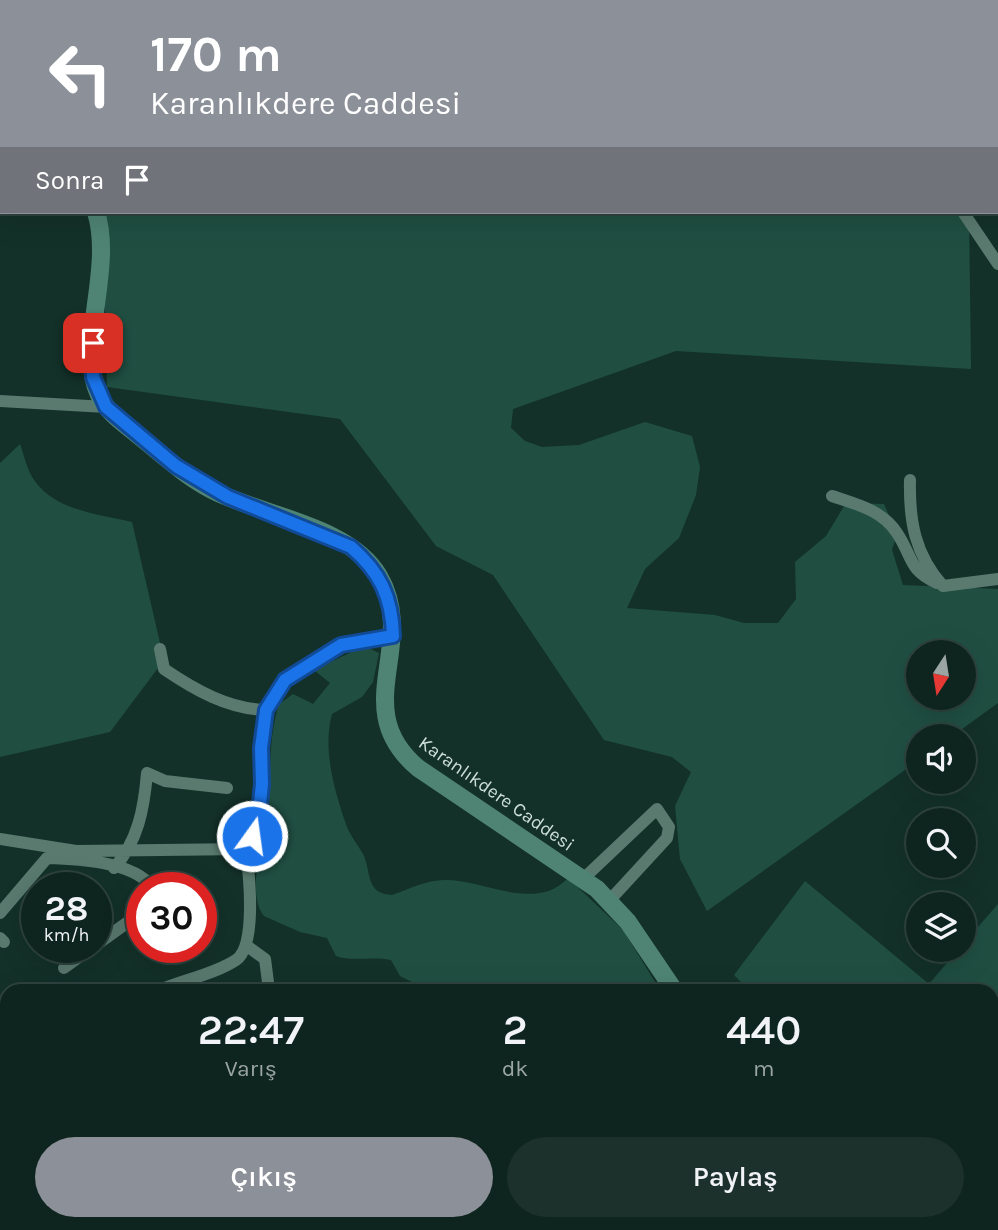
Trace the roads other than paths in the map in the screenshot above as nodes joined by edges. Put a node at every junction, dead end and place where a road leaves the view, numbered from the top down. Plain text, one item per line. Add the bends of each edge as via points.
1 (96, 214) edge
2 (964, 214) edge
3 (998, 264) edge
4 (0, 401) edge
5 (106, 407) junction
6 (910, 480) dead end
7 (832, 496) dead end
8 (998, 579) edge
9 (943, 586) junction
10 (393, 636) junction
11 (160, 649) dead end
12 (266, 710) junction
13 (227, 788) dead end
14 (0, 839) edge
15 (131, 849) junction
16 (246, 849) junction
17 (114, 868) junction
18 (129, 872) edge
19 (583, 879) junction
20 (609, 901) junction
21 (0, 913) edge
22 (247, 946) junction
23 (71, 963) edge
24 (64, 968) dead end
25 (178, 984) edge
26 (268, 984) edge
27 (670, 984) edge

1 - 5 main road, Karanlıkdere Caddesi via 103,256 93,377
2 - 3 street
4 - 5 street
5 - 10 main road, Karanlıkdere Caddesi via 195,480 351,547 368,561 386,590
6 - 9 street via 909,516 914,537 929,570
7 - 9 street via 876,512 897,533 919,575
8 - 9 street
10 - 12 street via 341,645 285,680
10 - 19 main road, Karanlıkdere Caddesi via 384,704 397,747 418,768
11 - 12 street via 164,669 198,692 249,710
12 - 16 street via 258,824
13 - 15 street via 165,781 147,773 145,802
14 - 15 street via 76,851
15 - 16 street
15 - 17 street
16 - 22 street via 250,879
17 - 18 street
17 - 21 street via 101,862 47,858
19 - 20 main road, Karanlıkdere Caddesi
19 - 20 street via 657,809 669,827 667,838
20 - 27 main road, Karanlıkdere Caddesi
22 - 25 street via 237,959
22 - 26 street via 265,959
23 - 24 street

